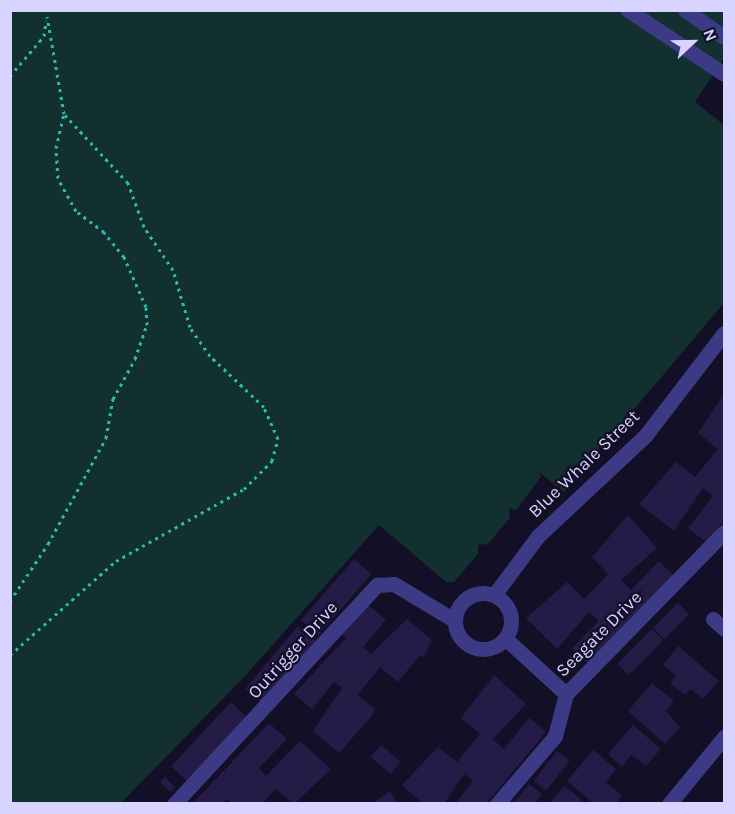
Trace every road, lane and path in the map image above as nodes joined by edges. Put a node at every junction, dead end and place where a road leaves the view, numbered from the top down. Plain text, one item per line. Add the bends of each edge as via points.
1 (628, 10) edge
2 (685, 10) edge
3 (724, 37) edge
4 (724, 74) edge
5 (10, 76) edge
6 (64, 114) junction
7 (724, 333) edge
8 (724, 532) edge
9 (494, 595) junction
10 (10, 601) edge
11 (454, 620) junction
12 (506, 639) junction
13 (10, 655) edge
14 (566, 694) junction
15 (724, 737) edge
16 (174, 804) edge
17 (496, 804) edge
18 (669, 804) edge

1 - 4 street
2 - 3 street
5 - 6 path via 44,36 47,16
6 - 10 path via 56,148 58,178 76,211 104,232 124,257 146,307 147,325 135,359 113,399 106,438 48,544
6 - 13 path via 128,183 144,227 173,270 190,327 210,356 264,407 278,439 272,461 244,489 116,561
7 - 9 street, Blue Whale Street via 645,436 538,536
8 - 14 street, Seagate Drive
9 - 11 street via 468,597
9 - 12 street via 511,618
11 - 12 street via 460,638 475,648 492,648
11 - 16 street, Outrigger Drive via 394,584 377,585
12 - 14 street
14 - 17 street, Seagate Drive via 555,736
15 - 18 street

